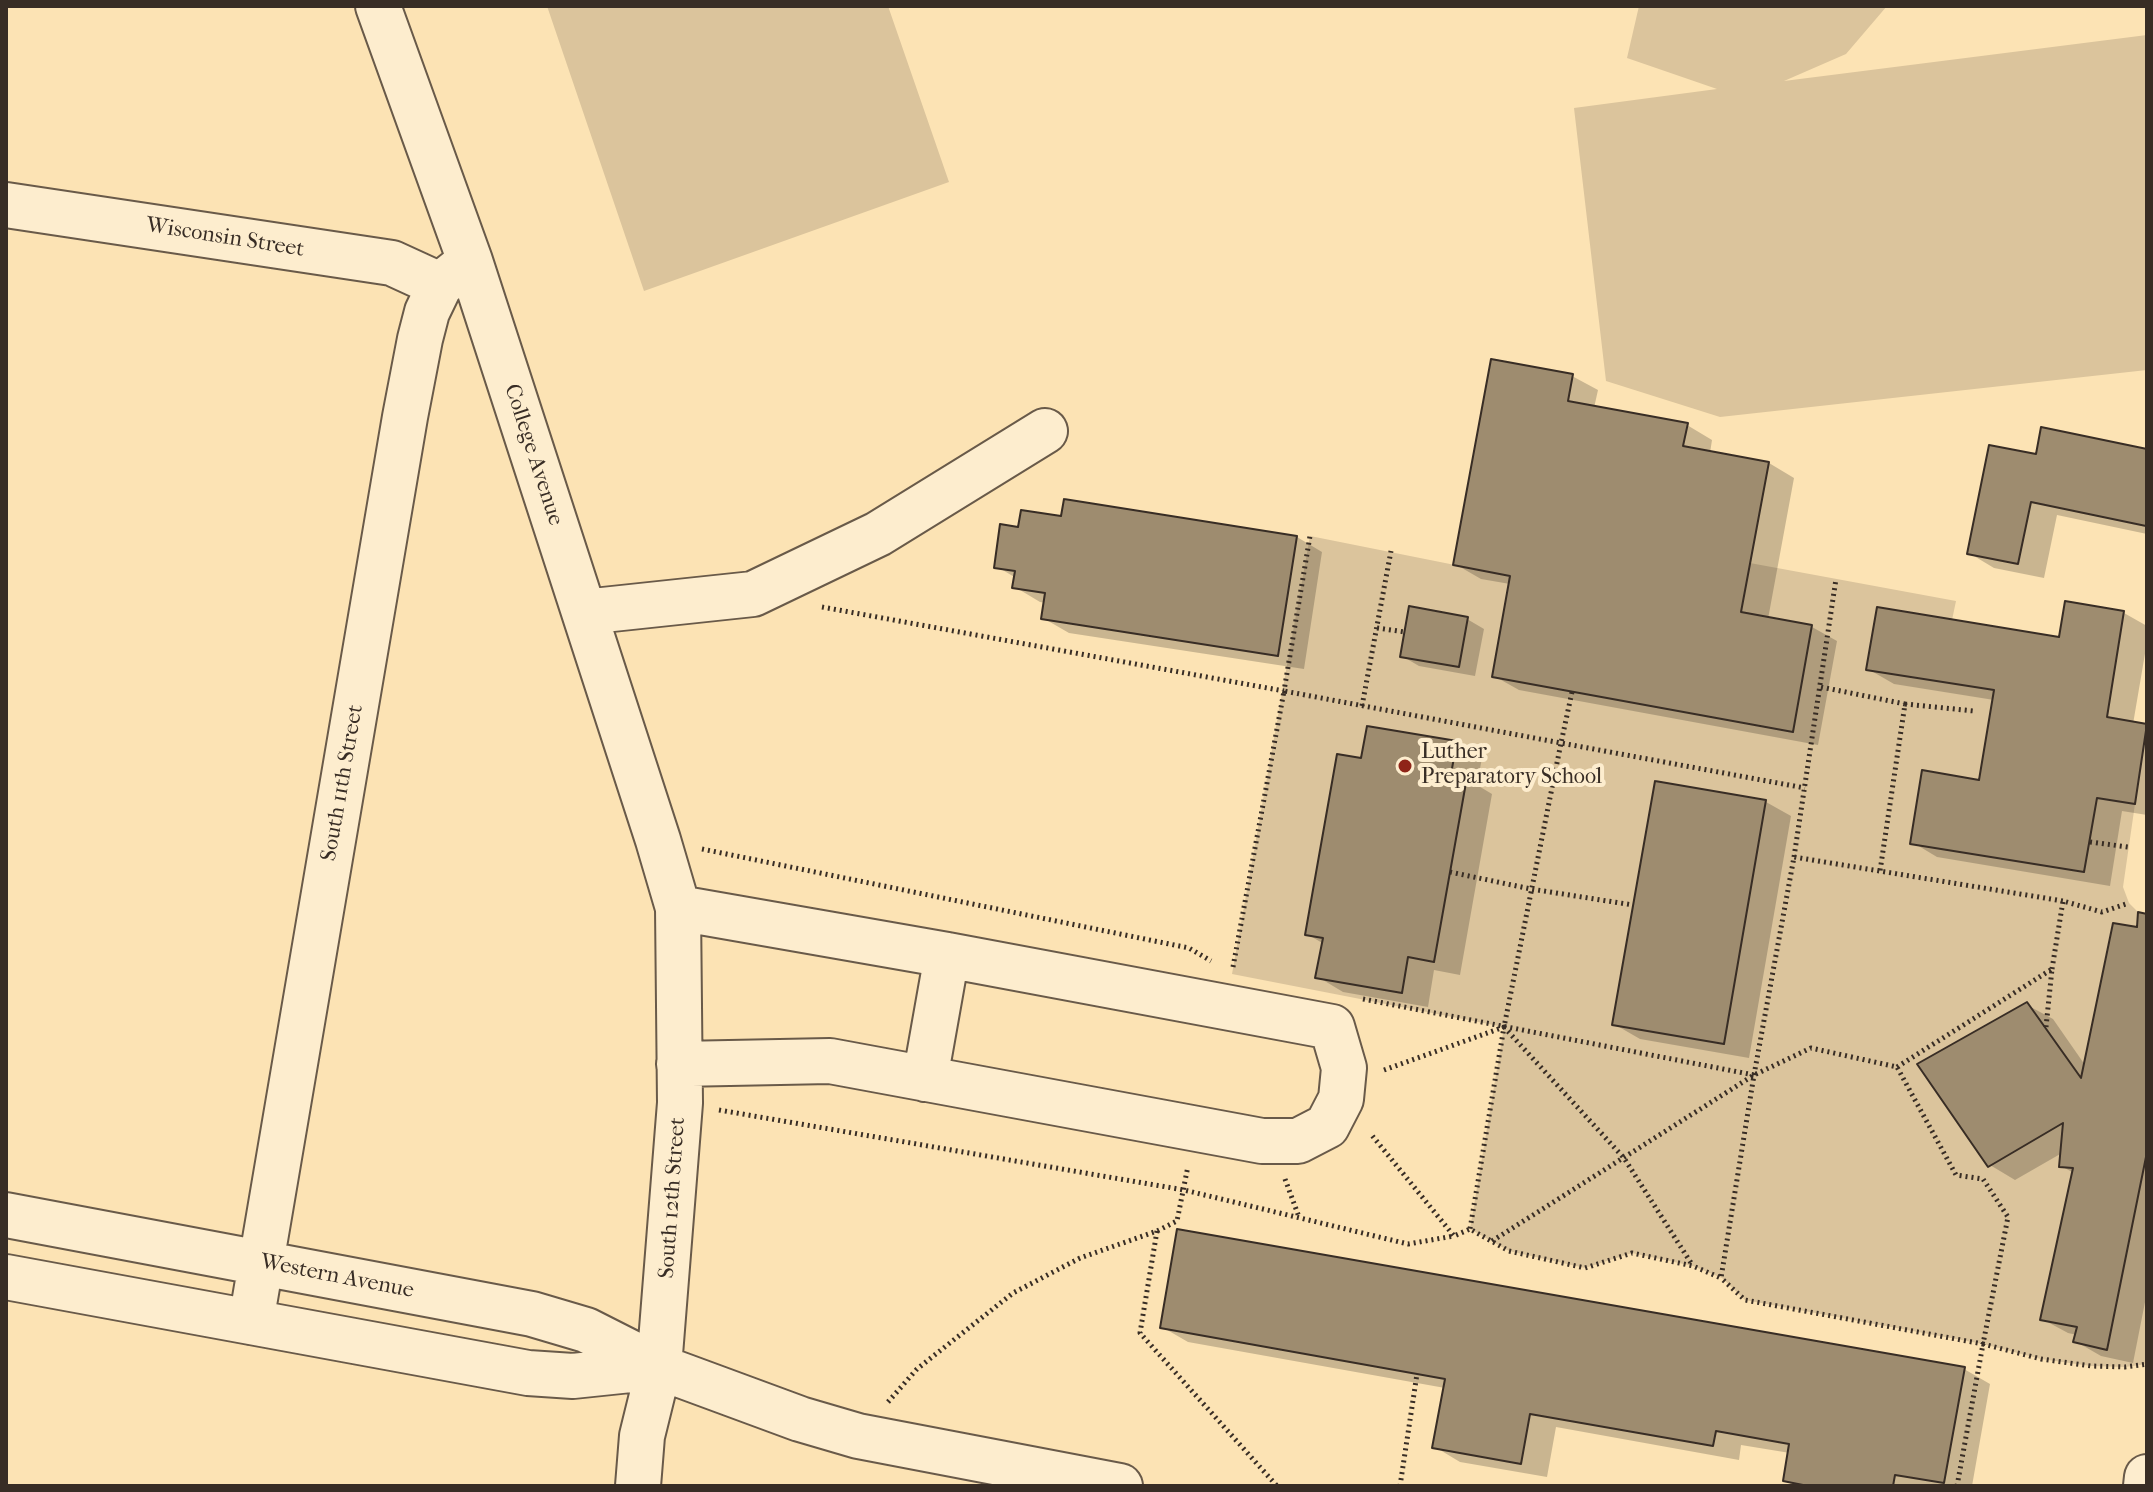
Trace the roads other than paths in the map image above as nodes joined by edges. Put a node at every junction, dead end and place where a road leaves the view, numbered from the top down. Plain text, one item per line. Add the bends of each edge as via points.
1 (378, 6) edge
2 (6, 205) edge
3 (455, 273) junction
4 (1045, 431) dead end
5 (584, 612) junction
6 (678, 908) junction
7 (947, 955) junction
8 (925, 1079) junction
9 (679, 1084) junction
10 (6, 1215) edge
11 (261, 1262) junction
12 (6, 1277) edge
13 (251, 1322) junction
14 (659, 1367) junction
15 (2147, 1477) edge
16 (638, 1486) edge
17 (1120, 1486) edge
18 (2146, 1486) edge

1 - 3 street, College Avenue
2 - 3 street, Wisconsin Street
3 - 5 street, College Avenue
3 - 11 street, South 11th Street via 423,325
4 - 5 street via 878,534 753,594
5 - 6 street, College Avenue
6 - 7 street
6 - 9 street, South 12th Street
7 - 8 street
7 - 8 street via 1332,1027 1344,1068 1341,1099 1327,1126 1298,1141 1262,1141
8 - 9 street via 830,1061
9 - 14 street, South 12th Street
10 - 11 street, Western Avenue
11 - 13 street, South 11th Street
11 - 14 street, Western Avenue via 532,1314 586,1330
12 - 13 street, Western Avenue
13 - 14 street, Western Avenue via 528,1373 573,1376
14 - 16 street, South 12th Street via 642,1436
14 - 17 street, Western Avenue via 858,1436
15 - 18 street

